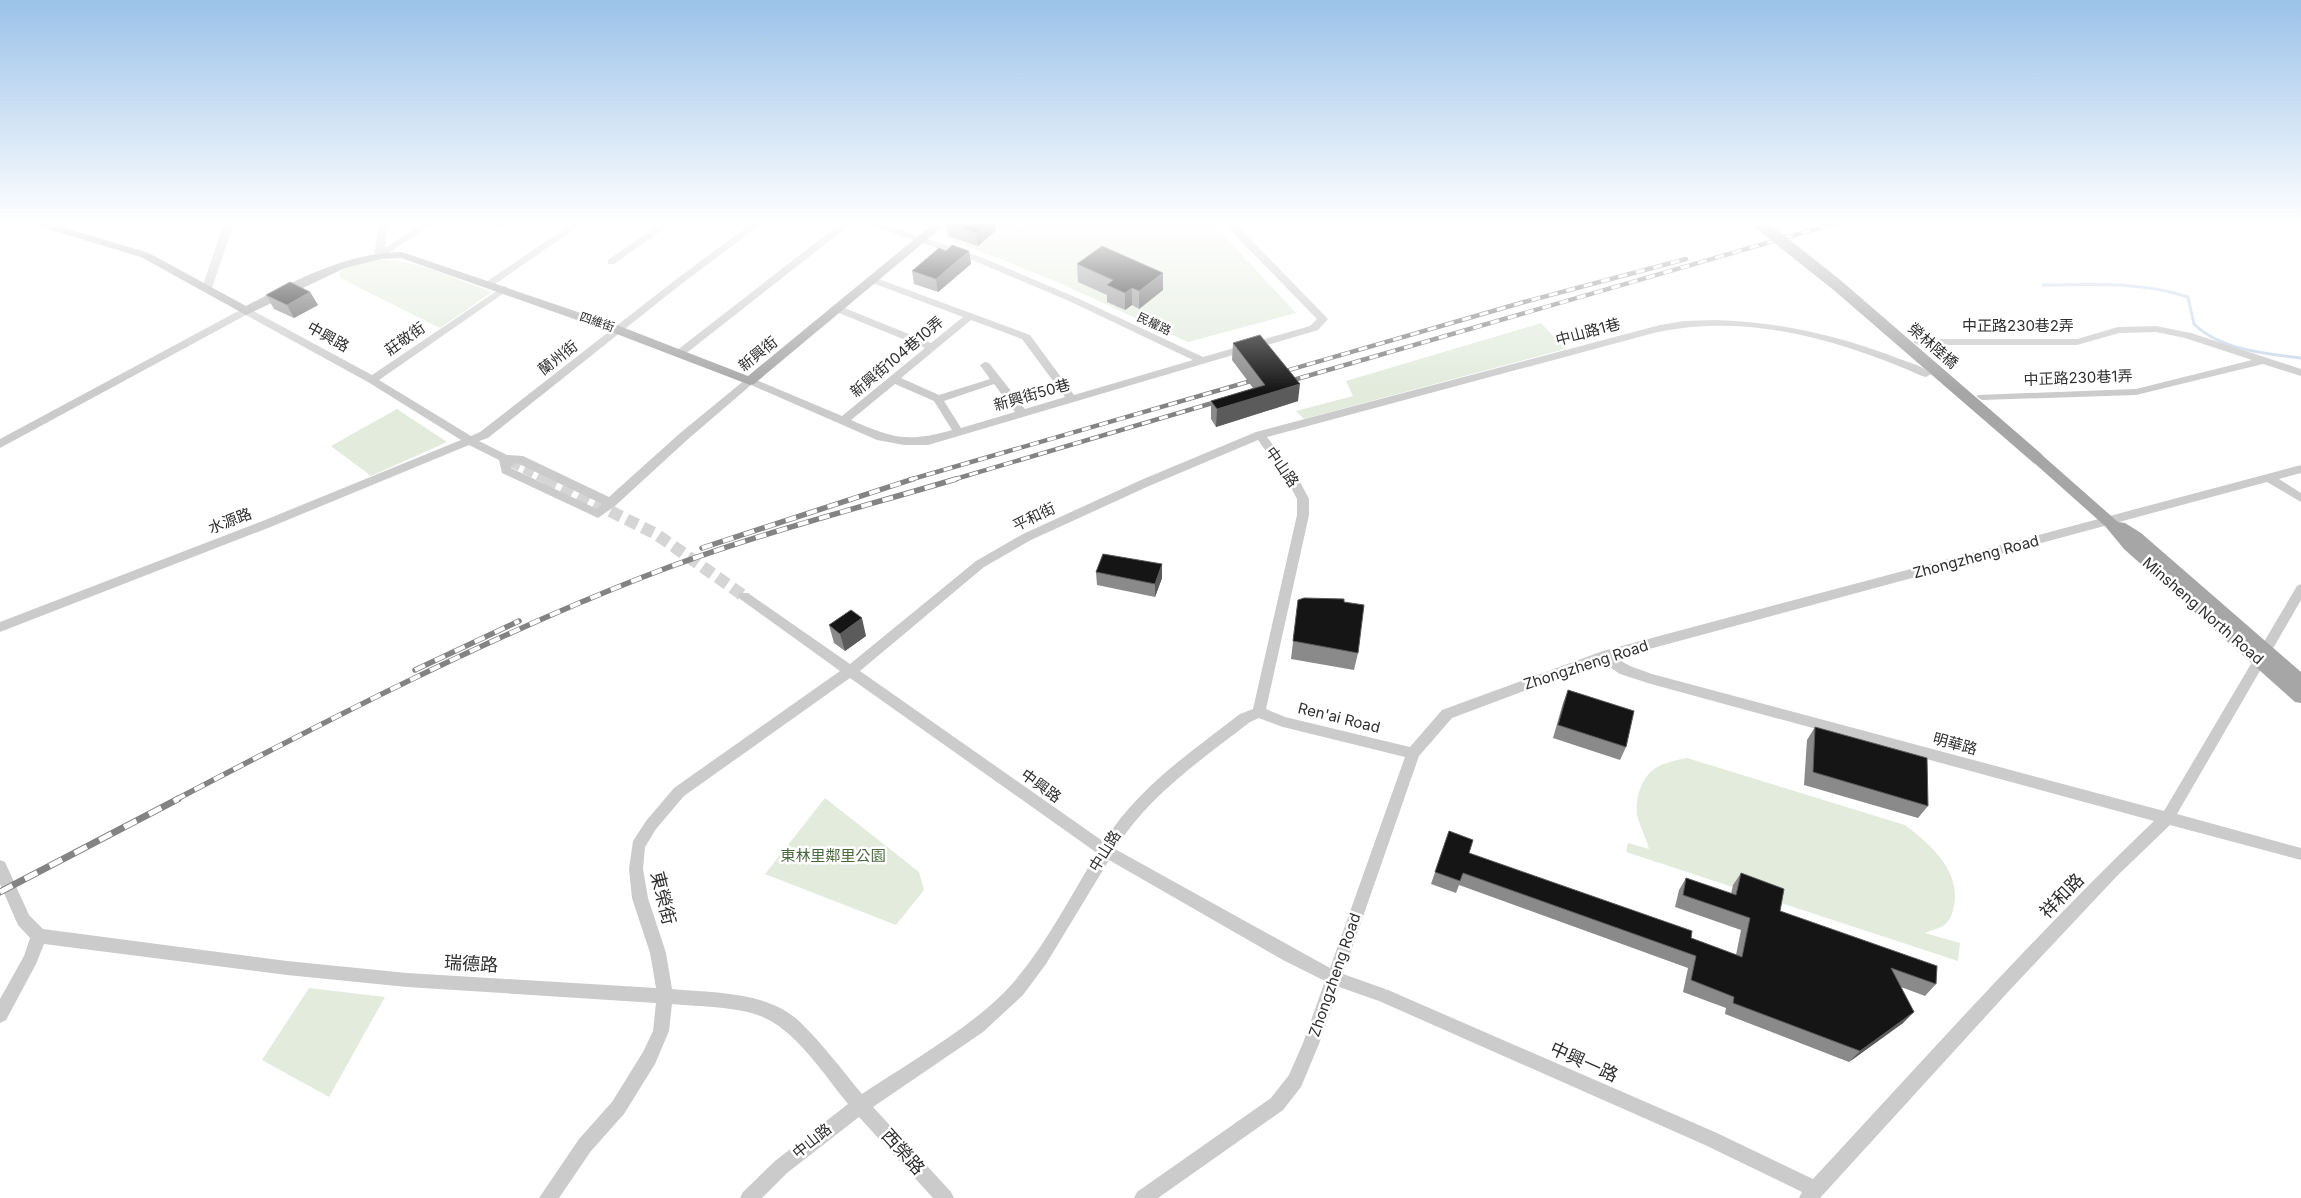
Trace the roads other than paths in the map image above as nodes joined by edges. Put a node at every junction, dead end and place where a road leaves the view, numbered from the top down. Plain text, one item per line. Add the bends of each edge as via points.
1 (190, 279) edge
2 (210, 279) edge
3 (309, 279) edge
4 (474, 279) edge
5 (497, 279) edge
6 (681, 279) edge
7 (775, 279) edge
8 (1024, 279) edge
9 (1283, 279) edge
10 (1830, 279) edge
11 (873, 280) joint
12 (489, 284) junction
13 (207, 288) junction
14 (504, 289) junction
15 (838, 309) junction
16 (246, 311) junction
17 (970, 316) junction
18 (618, 330) junction
19 (1918, 342) dead end
20 (932, 347) junction
21 (680, 353) junction
22 (1201, 360) junction
23 (2262, 361) junction
24 (985, 365) dead end
25 (2301, 373) edge
26 (1926, 374) dead end
27 (893, 379) junction
28 (372, 380) junction
29 (996, 380) junction
30 (750, 381) junction
31 (1982, 397) dead end
32 (1072, 398) junction
33 (938, 399) junction
34 (1022, 413) junction
35 (844, 420) junction
36 (958, 432) junction
37 (1260, 435) junction
38 (470, 441) junction
39 (0, 444) edge
40 (2037, 458) joint
41 (508, 460) junction
42 (2301, 469) edge
43 (2267, 477) junction
44 (2301, 498) edge
45 (611, 503) junction
46 (2110, 522) junction
47 (2301, 589) edge
48 (744, 596) tunnel mouth
49 (0, 627) edge
50 (2262, 655) junction
51 (1603, 656) junction
52 (850, 671) junction
53 (2301, 681) edge
54 (2301, 697) edge
55 (1259, 712) junction
56 (1413, 753) junction
57 (2167, 818) junction
58 (1104, 850) junction
59 (2301, 854) edge
60 (0, 867) edge
61 (39, 936) junction
62 (1334, 978) junction
63 (665, 996) junction
64 (0, 1015) edge
65 (861, 1106) junction
66 (1812, 1194) edge
67 (548, 1198) edge
68 (750, 1198) edge
69 (945, 1198) edge
70 (1143, 1198) edge

1 - 13 main road, 中興路
2 - 13 street
3 - 16 main road, 四維街
4 - 12 main road, 四維街
5 - 12 street
6 - 18 street, 蘭州街
7 - 21 street
8 - 22 street, 民權路
9 - 22 street, 新興街50巷 via 1323,319 1314,328
10 - 40 main road, 榮林陸橋, bridge
11 - 15 main road, 新興街
11 - 17 street
12 - 14 main road, 四維街
13 - 16 main road, 中興路
14 - 18 main road, 四維街
14 - 28 street, 莊敬街
15 - 20 street
15 - 30 main road, 新興街
16 - 28 street, 中興路
16 - 39 street
17 - 20 street, 新興街104巷10弄
17 - 32 street via 1026,337
18 - 21 main road, 四維街
18 - 38 street, 蘭州街 via 484,435
19 - 23 street, 中正路230巷2弄 via 2077,342 2118,330 2156,328 2187,335
20 - 27 street, 新興街104巷10弄
21 - 30 main road, 四維街
22 - 32 street, 新興街50巷
23 - 25 street, 中正路230巷2弄
23 - 31 street, 中正路230巷1弄 via 2136,392
24 - 29 street
26 - 37 street, 中山路1巷 via 1867,349 1807,334 1753,325 1682,324
27 - 33 street
27 - 35 street, 新興街104巷10弄
28 - 38 street, 中興路
29 - 33 street
29 - 34 street
30 - 35 street, 新興街50巷
30 - 45 street, 新興街
32 - 34 street, 新興街50巷
33 - 36 street
34 - 36 street, 新興街50巷
35 - 36 street, 新興街50巷 via 897,442 928,441
37 - 52 street, 平和街 via 1144,483 1045,529 980,564
37 - 55 street, 中山路 via 1304,499
38 - 41 street, 中興路
38 - 49 street, 水源路
40 - 46 main road, Minsheng North Road
41 - 45 street via 518,459
41 - 45 street, 新興街 via 506,470 598,514
42 - 43 street, Zhongzheng Road
43 - 44 street
43 - 46 street, Zhongzheng Road
46 - 50 main road, Minsheng North Road via 2129,545
46 - 51 street, Zhongzheng Road
47 - 50 street, 祥和路
48 - 52 street, 中興路
50 - 53 main road, Minsheng North Road
50 - 54 main road, Minsheng North Road
50 - 57 street, 祥和路
51 - 56 street, Zhongzheng Road via 1447,714
51 - 57 street, 明華路 via 1625,670 1651,679
52 - 58 street, 中興路
52 - 63 street, 東榮街 via 679,792 638,846 636,869 640,898 658,953
55 - 56 street, Ren'ai Road via 1283,722
55 - 58 street, 中山路 via 1246,718 1171,775 1124,822
56 - 62 street, Zhongzheng Road
57 - 59 street, 明華路
57 - 66 street, 祥和路 via 2002,987
58 - 62 street, 中興路 via 1289,956
58 - 65 street, 中山路 via 1040,959 1016,990 977,1026
60 - 61 street via 23,920
61 - 63 street, 瑞德路 via 407,980
61 - 64 street
62 - 66 street, 中興一路 via 1382,995 1711,1139
62 - 70 street, Zhongzheng Road via 1295,1081 1277,1104
63 - 65 street, 瑞德路 via 739,1003 768,1011 792,1026
63 - 67 street, 東榮街 via 661,1031 649,1058 618,1108 585,1145
65 - 68 street, 中山路 via 834,1123
65 - 69 street, 西榮路

